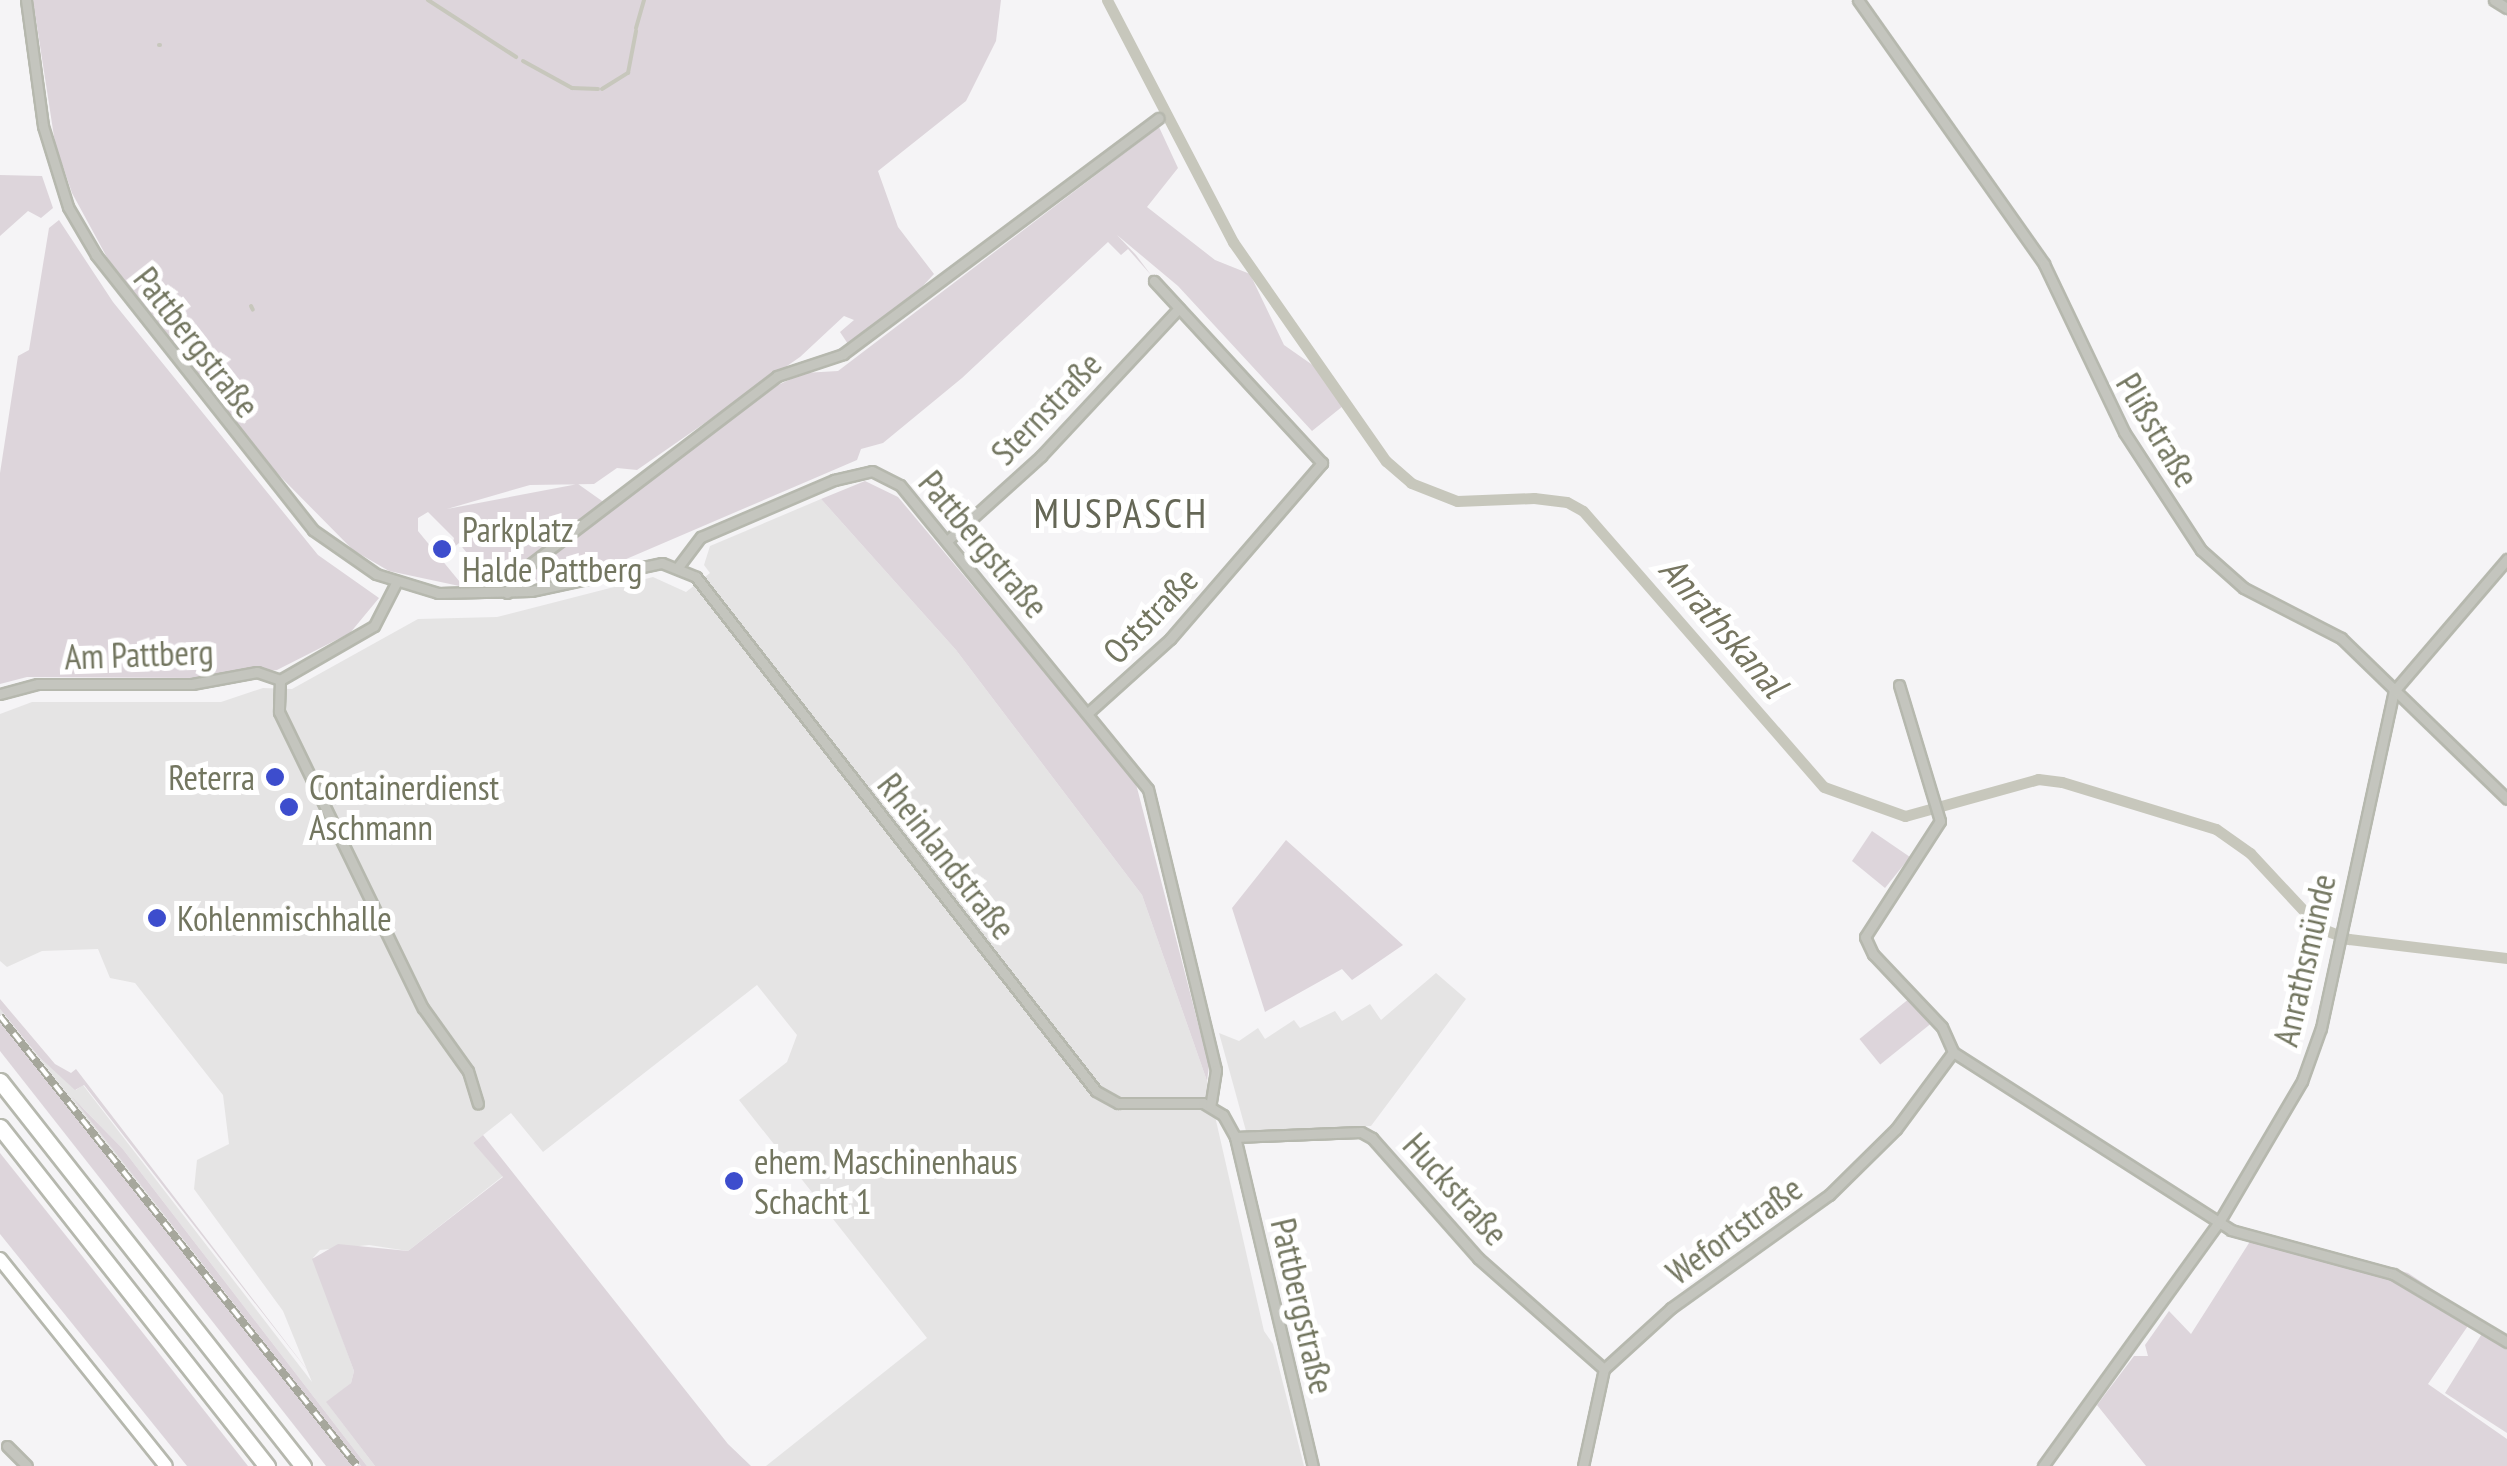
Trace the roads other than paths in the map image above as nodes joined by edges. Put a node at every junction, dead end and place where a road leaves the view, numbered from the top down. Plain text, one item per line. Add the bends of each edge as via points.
1 (26, 0) edge
2 (1858, 0) edge
3 (2494, 0) edge
4 (2507, 8) edge
5 (1160, 118) dead end
6 (1154, 281) dead end
7 (1179, 308) junction
8 (947, 541) junction
9 (2507, 559) edge
10 (678, 567) junction
11 (396, 583) junction
12 (507, 593) junction
13 (280, 680) junction
14 (1899, 685) dead end
15 (2394, 691) junction
16 (0, 694) edge
17 (1090, 711) junction
18 (2507, 799) edge
19 (1953, 1052) junction
20 (0, 1081) edge
21 (478, 1104) dead end
22 (1210, 1106) junction
23 (0, 1127) edge
24 (1234, 1138) junction
25 (2219, 1222) junction
26 (0, 1259) edge
27 (2507, 1342) edge
28 (1604, 1369) junction
29 (7, 1446) dead end
30 (27, 1466) edge
31 (166, 1466) edge
32 (267, 1466) edge
33 (303, 1466) edge
34 (1314, 1466) edge
35 (1583, 1466) edge
36 (2043, 1466) edge

1 - 11 street, Pattbergstraße via 52,168 96,255 313,530 347,558
2 - 15 street, Plißstraße via 2044,264 2124,432 2202,550 2244,588 2341,638
3 - 4 street
5 - 12 street via 843,354 777,376 516,575
6 - 7 street
7 - 8 street, Sternstraße via 1042,456
7 - 17 street, Oststraße via 1322,462 1170,639
8 - 10 street, Pattbergstraße via 891,478 863,471 701,537
8 - 17 street, Pattbergstraße
9 - 15 street
10 - 12 street, Pattbergstraße via 642,565
10 - 22 street, Rheinlandstraße via 708,591 1096,1091 1118,1103
11 - 12 street, Pattbergstraße via 454,594
11 - 13 street via 374,626
13 - 16 street, Am Pattberg via 257,672 192,684 38,684
13 - 21 street via 279,712 423,1008 468,1071
14 - 19 street via 1940,816 1865,937 1942,1027
15 - 18 street, Plißstraße
15 - 25 street, Anrathsmünde via 2302,1081
17 - 22 street, Pattbergstraße via 1148,789 1216,1070
19 - 25 street
19 - 28 street, Wefortstraße via 1896,1129 1829,1196 1671,1308
20 - 33 highway
22 - 24 street, Pattbergstraße
23 - 32 highway
24 - 28 street, Huckstraße via 1332,1132 1372,1138 1478,1258
24 - 34 street, Pattbergstraße
25 - 27 street via 2393,1274
25 - 36 street, Anrathsmünde
26 - 31 main road
28 - 35 street
29 - 30 street

